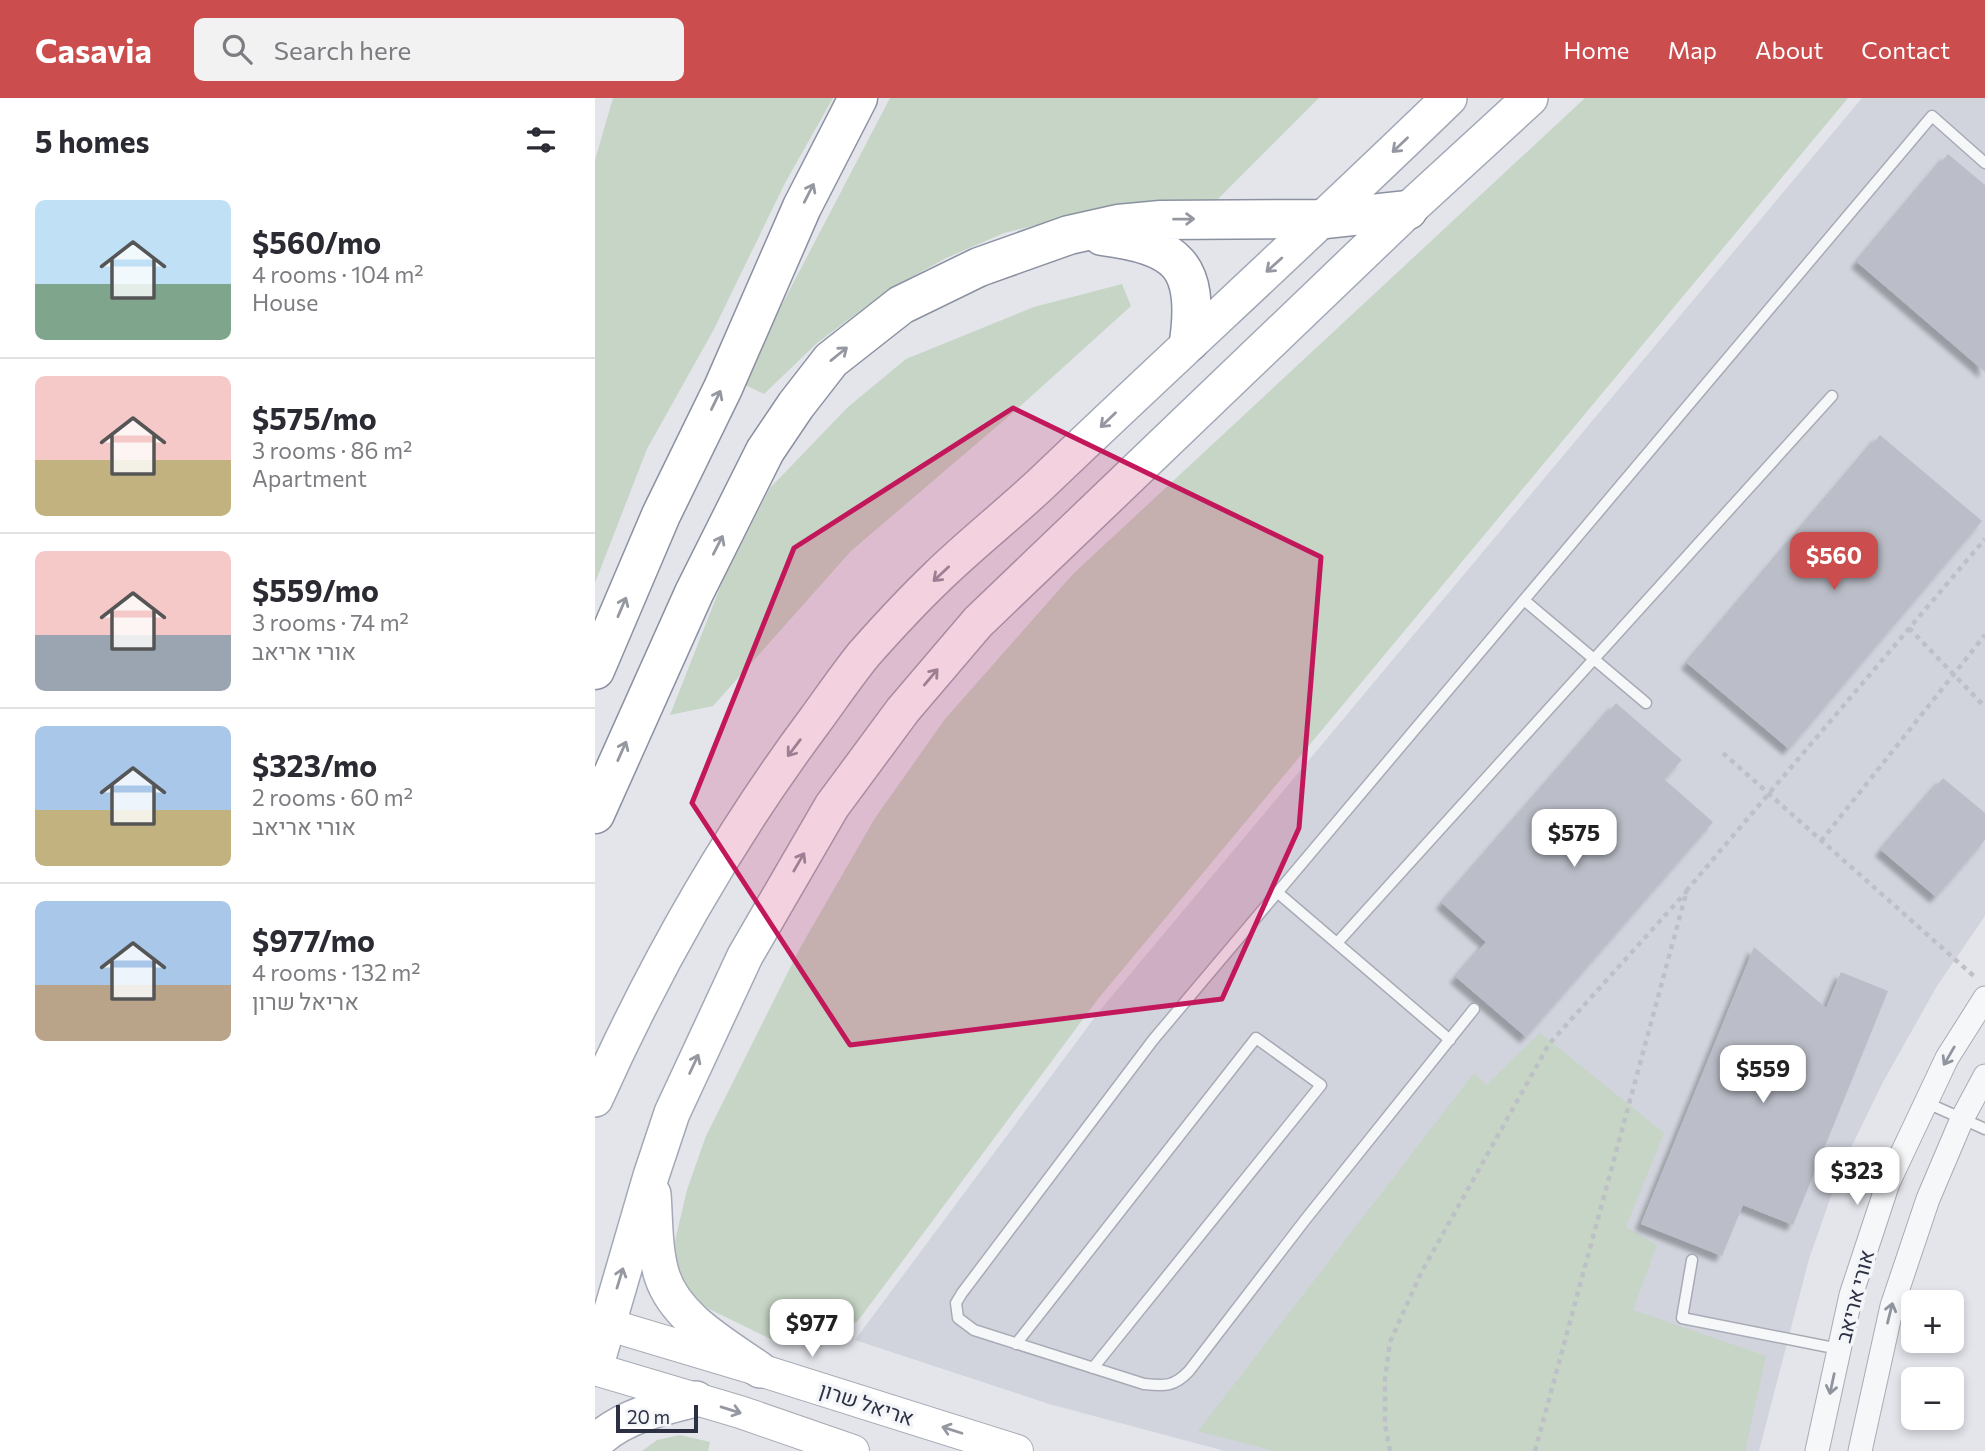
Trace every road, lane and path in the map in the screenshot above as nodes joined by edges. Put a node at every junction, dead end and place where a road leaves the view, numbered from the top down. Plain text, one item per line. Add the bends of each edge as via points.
1 (858, 98) edge
2 (1450, 98) edge
3 (1529, 98) edge
4 (1985, 163) edge
5 (1408, 210) junction
6 (1325, 219) junction
7 (1069, 235) junction
8 (1189, 342) junction
9 (1832, 396) dead end
10 (1985, 539) edge
11 (1524, 600) junction
12 (1909, 628) junction
13 (1985, 635) edge
14 (1595, 659) junction
15 (595, 670) edge
16 (1953, 674) junction
17 (1646, 703) dead end
18 (1985, 707) edge
19 (1723, 753) dead end
20 (1769, 794) junction
21 (595, 814) edge
22 (1821, 841) junction
23 (1687, 890) junction
24 (1277, 892) junction
25 (1338, 943) junction
26 (1985, 987) edge
27 (1985, 999) edge
28 (1474, 1009) dead end
29 (1450, 1040) junction
30 (1985, 1076) edge
31 (595, 1099) edge
32 (1925, 1102) junction
33 (1962, 1119) junction
34 (1985, 1129) edge
35 (651, 1175) junction
36 (1692, 1260) dead end
37 (601, 1323) edge
38 (1016, 1344) junction
39 (1839, 1349) junction
40 (595, 1368) edge
41 (1093, 1368) junction
42 (760, 1370) junction
43 (696, 1399) junction
44 (595, 1443) edge
45 (853, 1451) edge
46 (1017, 1451) edge
47 (1390, 1451) edge
48 (1535, 1451) edge
49 (1817, 1451) edge
50 (1860, 1451) edge

15 -> 1 highway via 802,207
2 -> 6 main road
3 - 5 main road
4 - 11 lane via 1932,116
5 - 6 highway
35 -> 5 main road via 672,1113 745,956 832,806 903,710 978,622
7 -> 6 highway via 1161,220
6 -> 8 main road
7 - 8 highway via 1145,243 1178,264 1192,296
21 -> 7 highway via 694,593 765,451 831,360 901,305 979,267
8 -> 31 main road via 938,576 863,655 731,842 670,945
9 - 14 lane
10 - 12 path
11 - 14 lane
11 - 24 lane
12 - 16 path
12 - 20 path
13 - 16 path
14 - 17 lane
14 - 25 lane
16 - 18 path
16 - 22 path
19 - 20 path
20 - 22 path
20 - 23 path
22 - 26 path
23 - 47 path via 1549,1044 1421,1273 1390,1342 1385,1379
23 - 48 path
24 - 25 lane
24 - 38 lane via 1153,1040 955,1303 958,1318 974,1330
25 - 29 lane
27 -> 32 street, אורי אריאב
28 - 29 lane
29 - 41 lane via 1179,1382 1144,1384
30 - 33 street, אורי אריאב
32 - 33 lane
32 - 39 street, אורי אריאב via 1888,1183 1851,1295
33 - 34 lane
50 -> 33 street, אורי אריאב via 1892,1306 1928,1199
37 -> 35 main road
35 - 42 main road via 663,1279 694,1323
36 - 39 lane via 1682,1318
37 - 40 main road
37 - 42 main road, אריאל שרון
38 - 41 lane
38 - 41 lane via 1256,1038 1321,1085
39 -> 49 street, אורי אריאב
40 - 43 main road
46 -> 42 main road, אריאל שרון
43 - 44 main road via 634,1418
43 -> 45 main road

